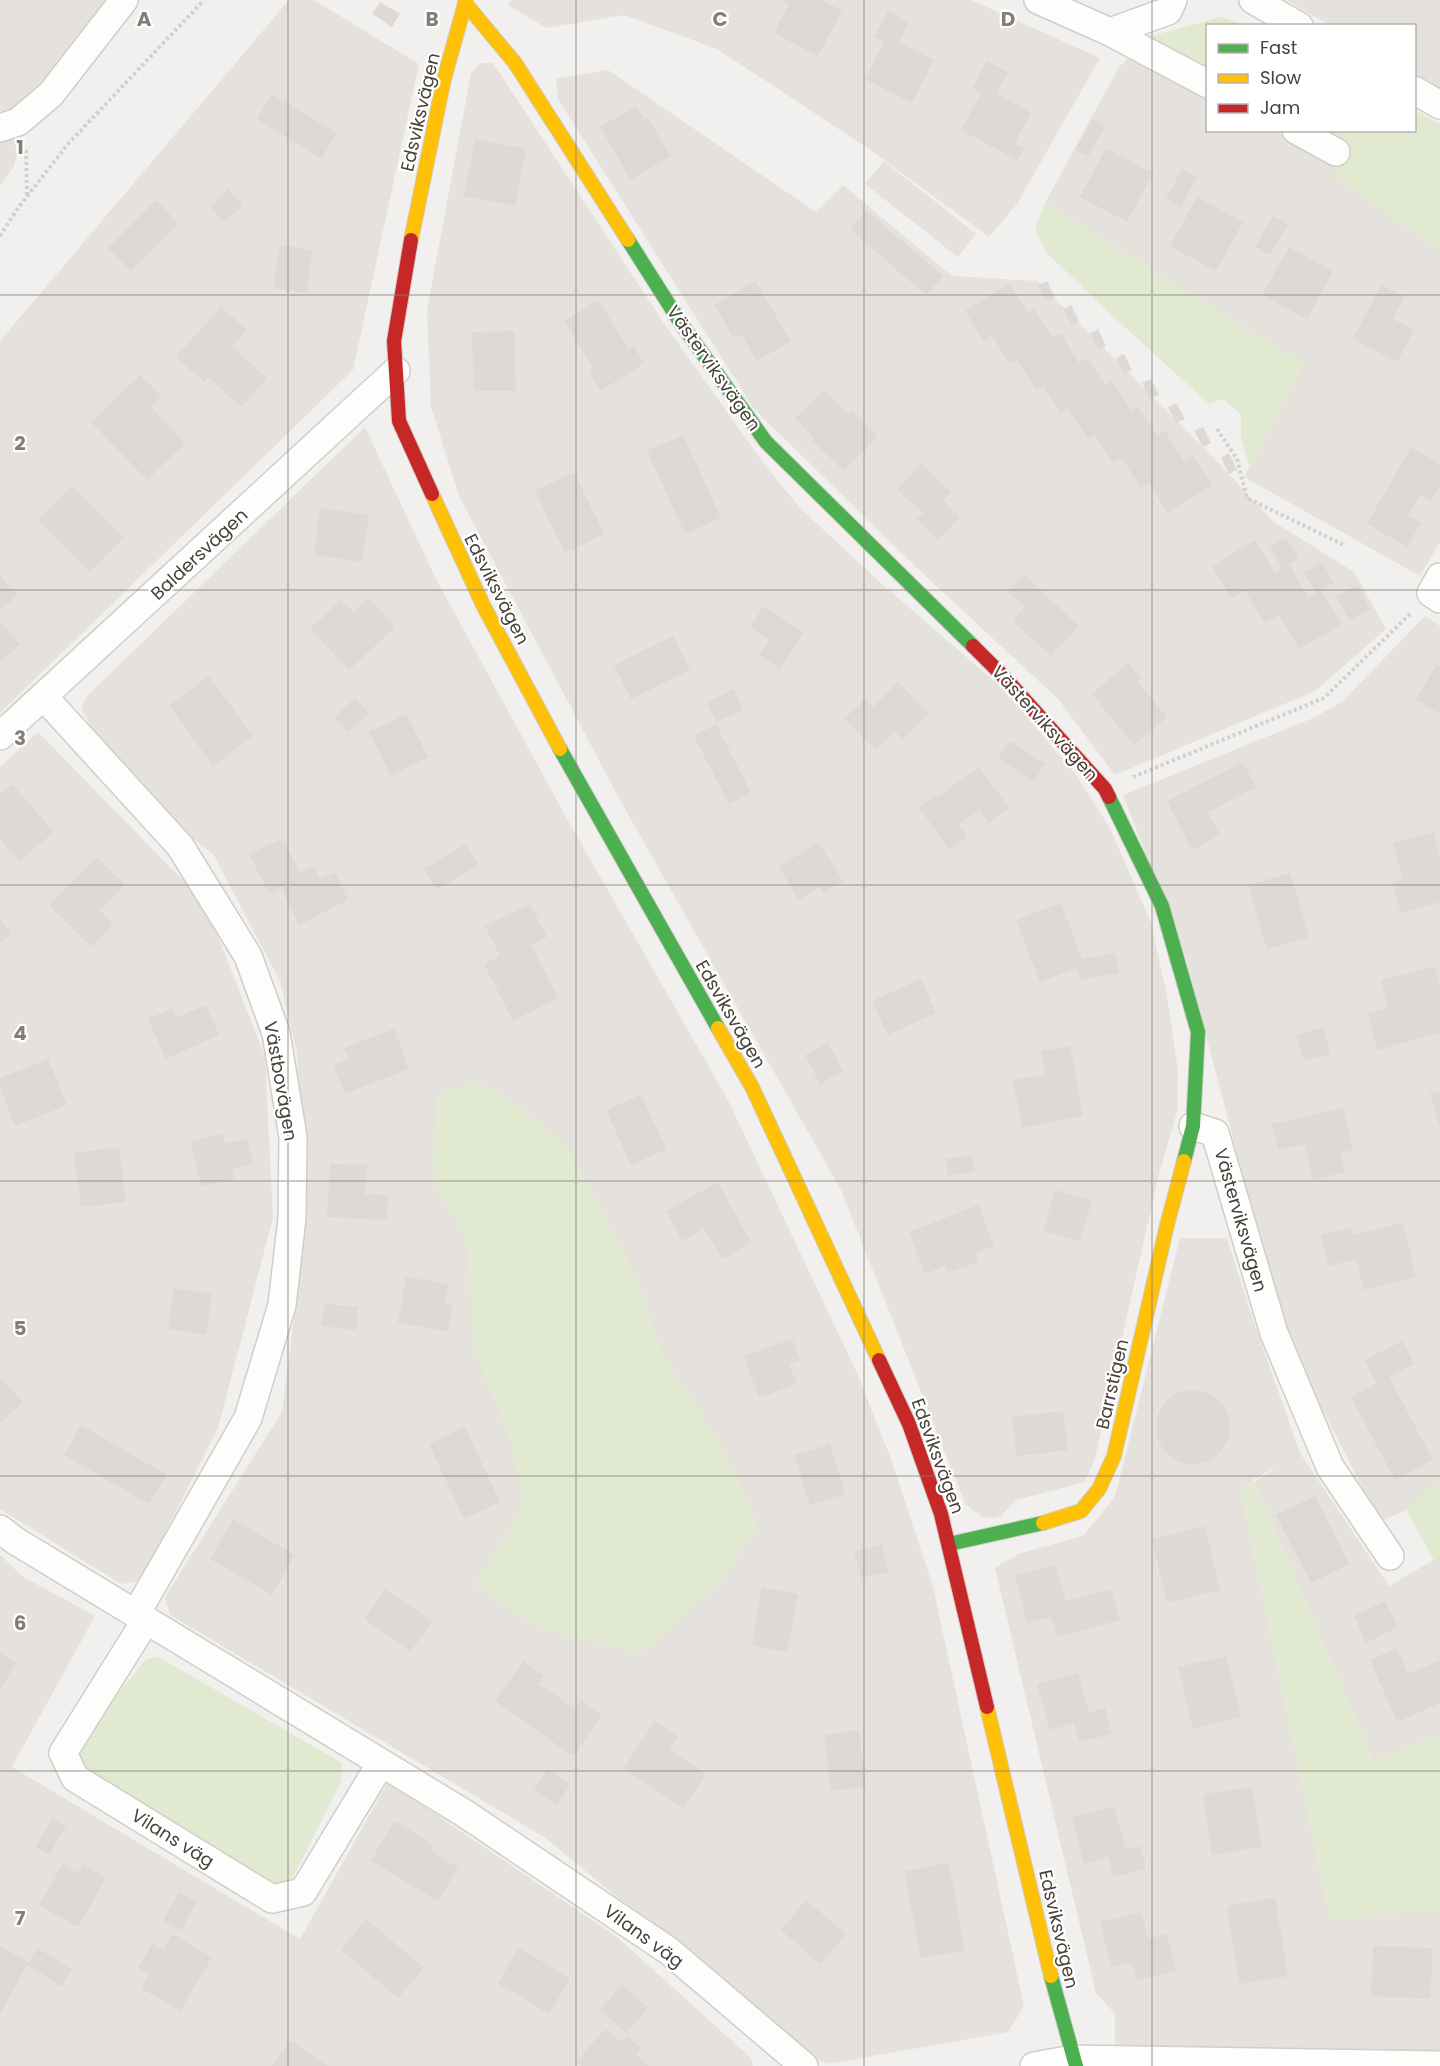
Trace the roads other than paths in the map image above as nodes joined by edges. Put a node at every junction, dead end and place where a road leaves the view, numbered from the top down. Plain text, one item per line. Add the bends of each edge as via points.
1 (124, 0) edge
2 (1038, 0) edge
3 (1173, 0) edge
4 (1253, 0) edge
5 (466, 1) edge
6 (1295, 24) edge
7 (1110, 33) junction
8 (1206, 83) edge
9 (1416, 91) edge
10 (1440, 105) edge
11 (9, 125) edge
12 (1300, 132) edge
13 (1336, 152) dead end
14 (396, 371) junction
15 (44, 697) junction
16 (0, 736) edge
17 (1193, 1126) junction
18 (0, 1529) edge
19 (949, 1544) junction
20 (1390, 1556) dead end
21 (141, 1617) junction
22 (381, 1763) junction
23 (1075, 2062) edge
24 (1440, 2065) edge
25 (804, 2066) edge
26 (1034, 2066) edge

1 - 11 street via 51,94
2 - 7 street
3 - 7 street via 1168,11
4 - 6 street
5 - 14 street, Edsviksvägen via 444,79 414,225 394,341
5 - 17 street, Västerviksvägen via 515,63 682,325 765,442 1005,678 1105,789 1162,906 1197,1032
7 - 8 street
9 - 10 street
12 - 13 street
14 - 15 street, Baldersvägen
14 - 19 street, Edsviksvägen via 399,421 444,523 582,791 752,1087 909,1424
15 - 16 street, Baldersvägen
15 - 21 street, Västbovägen via 180,846 248,956 276,1033 293,1137 292,1218 282,1305 248,1418
17 - 19 street, Barrstigen via 1114,1455 1099,1489 1082,1510 1028,1527
17 - 20 street, Västerviksvägen via 1215,1133 1274,1333 1330,1467
18 - 21 street, Vilans väg
19 - 23 street, Edsviksvägen via 1059,2009
21 - 22 street, Vilans väg
21 - 22 street, Vilans väg via 63,1753 75,1778 272,1899 303,1892
22 - 25 street, Vilans väg via 464,1813 669,1951
23 - 24 street
23 - 26 street

